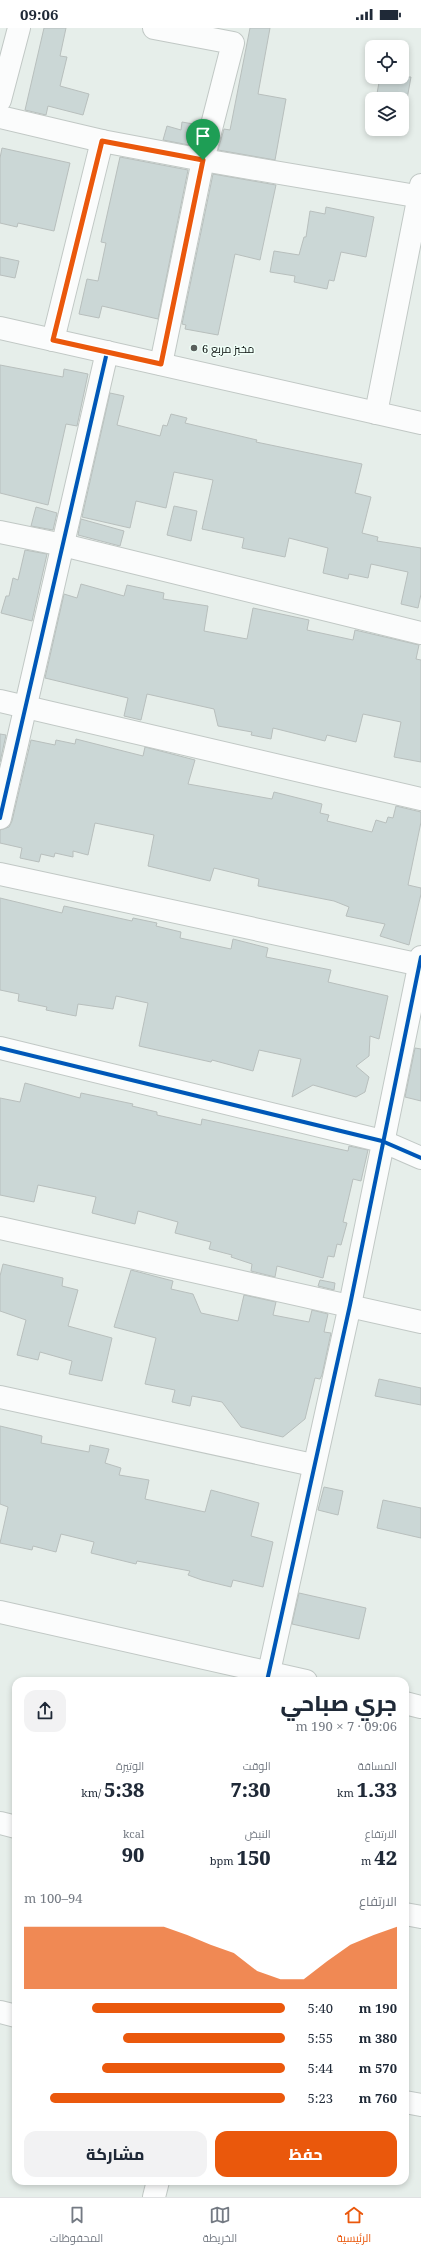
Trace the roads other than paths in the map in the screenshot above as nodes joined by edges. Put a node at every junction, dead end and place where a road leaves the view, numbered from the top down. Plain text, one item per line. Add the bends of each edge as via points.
1 (19, 28) edge
2 (154, 28) edge
3 (235, 35) edge
4 (0, 100) edge
5 (0, 116) edge
6 (102, 141) junction
7 (203, 160) junction
8 (420, 193) edge
9 (0, 328) edge
10 (53, 340) junction
11 (107, 352) junction
12 (161, 364) junction
13 (376, 413) junction
14 (421, 423) edge
15 (0, 532) edge
16 (63, 545) junction
17 (421, 632) edge
18 (0, 701) edge
19 (25, 707) junction
20 (421, 799) edge
21 (0, 818) edge
22 (0, 874) edge
23 (420, 962) edge
24 (0, 1048) edge
25 (382, 1142) junction
26 (421, 1158) edge
27 (0, 1228) edge
28 (350, 1305) junction
29 (421, 1322) edge
30 (0, 1396) edge
31 (313, 1465) junction
32 (0, 1612) edge
33 (268, 1677) edge
34 (409, 1705) edge
35 (421, 1707) edge
36 (0, 1823) edge
37 (12, 1826) edge
38 (409, 1915) edge
39 (421, 1918) edge
40 (0, 2012) edge
41 (12, 2015) edge
42 (409, 2103) edge
43 (421, 2105) edge
44 (157, 2185) edge
45 (154, 2197) edge

1 - 4 street
2 - 3 street
3 - 7 street
5 - 6 street
6 - 7 street
6 - 10 street
7 - 8 street
7 - 12 street
8 - 13 street
9 - 10 street
10 - 11 street
11 - 12 street
11 - 16 street
12 - 13 street
13 - 14 street
15 - 16 street
16 - 17 street
16 - 19 street
18 - 19 street
19 - 20 street
19 - 21 street
22 - 23 street
23 - 25 street
24 - 25 street
25 - 26 street
25 - 28 street
27 - 28 street
28 - 29 street
28 - 31 street
30 - 31 street
31 - 33 street
32 - 33 street
34 - 35 street
36 - 37 street
38 - 39 street
40 - 41 street
42 - 43 street
44 - 45 street

